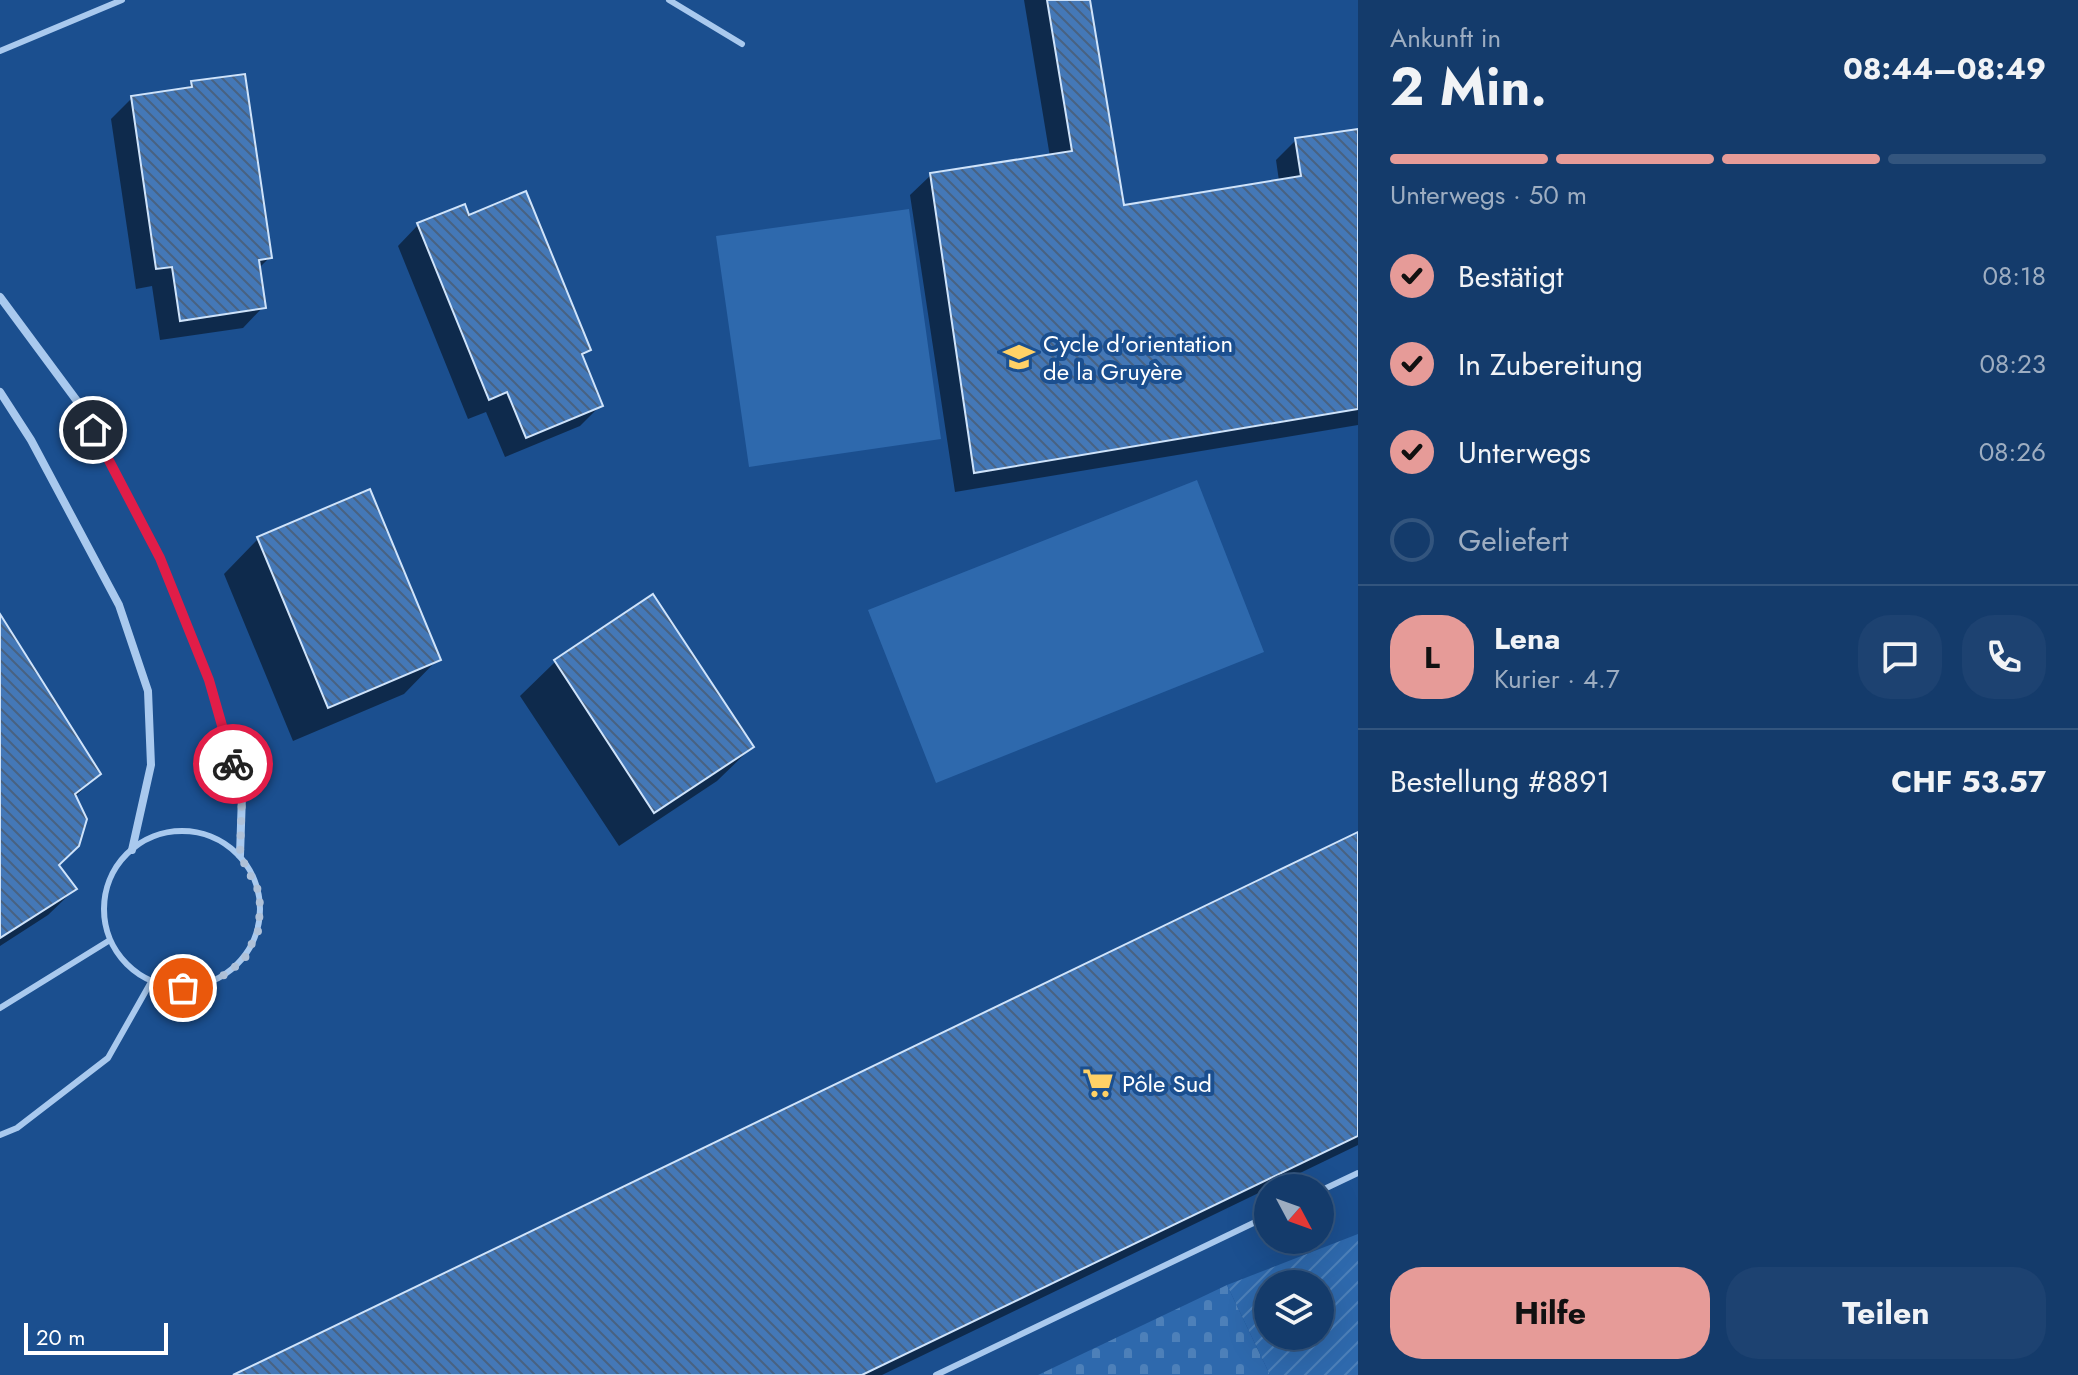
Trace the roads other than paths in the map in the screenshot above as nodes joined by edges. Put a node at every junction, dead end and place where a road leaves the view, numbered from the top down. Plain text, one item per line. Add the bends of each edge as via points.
1 (122, 0) edge
2 (669, 0) edge
3 (742, 44) dead end
4 (0, 51) edge
5 (0, 297) edge
6 (0, 392) edge
7 (132, 850) junction
8 (240, 855) junction
9 (110, 940) junction
10 (151, 982) junction
11 (0, 1008) edge
12 (0, 1135) edge
13 (1358, 1173) edge
14 (1334, 1184) edge
15 (1254, 1223) edge
16 (936, 1375) edge

1 - 4 lane
2 - 3 lane
5 - 8 street via 80,405 160,558 209,680 242,795
6 - 7 street via 119,605 148,691 151,765
7 - 8 lane via 158,835 187,831 216,838
7 - 9 lane via 112,875 104,906
8 - 10 lane via 260,894 259,929 244,960 216,981 183,988
9 - 10 lane via 126,964
9 - 11 lane
10 - 12 lane via 108,1058 17,1128
13 - 14 lane
15 - 16 lane

